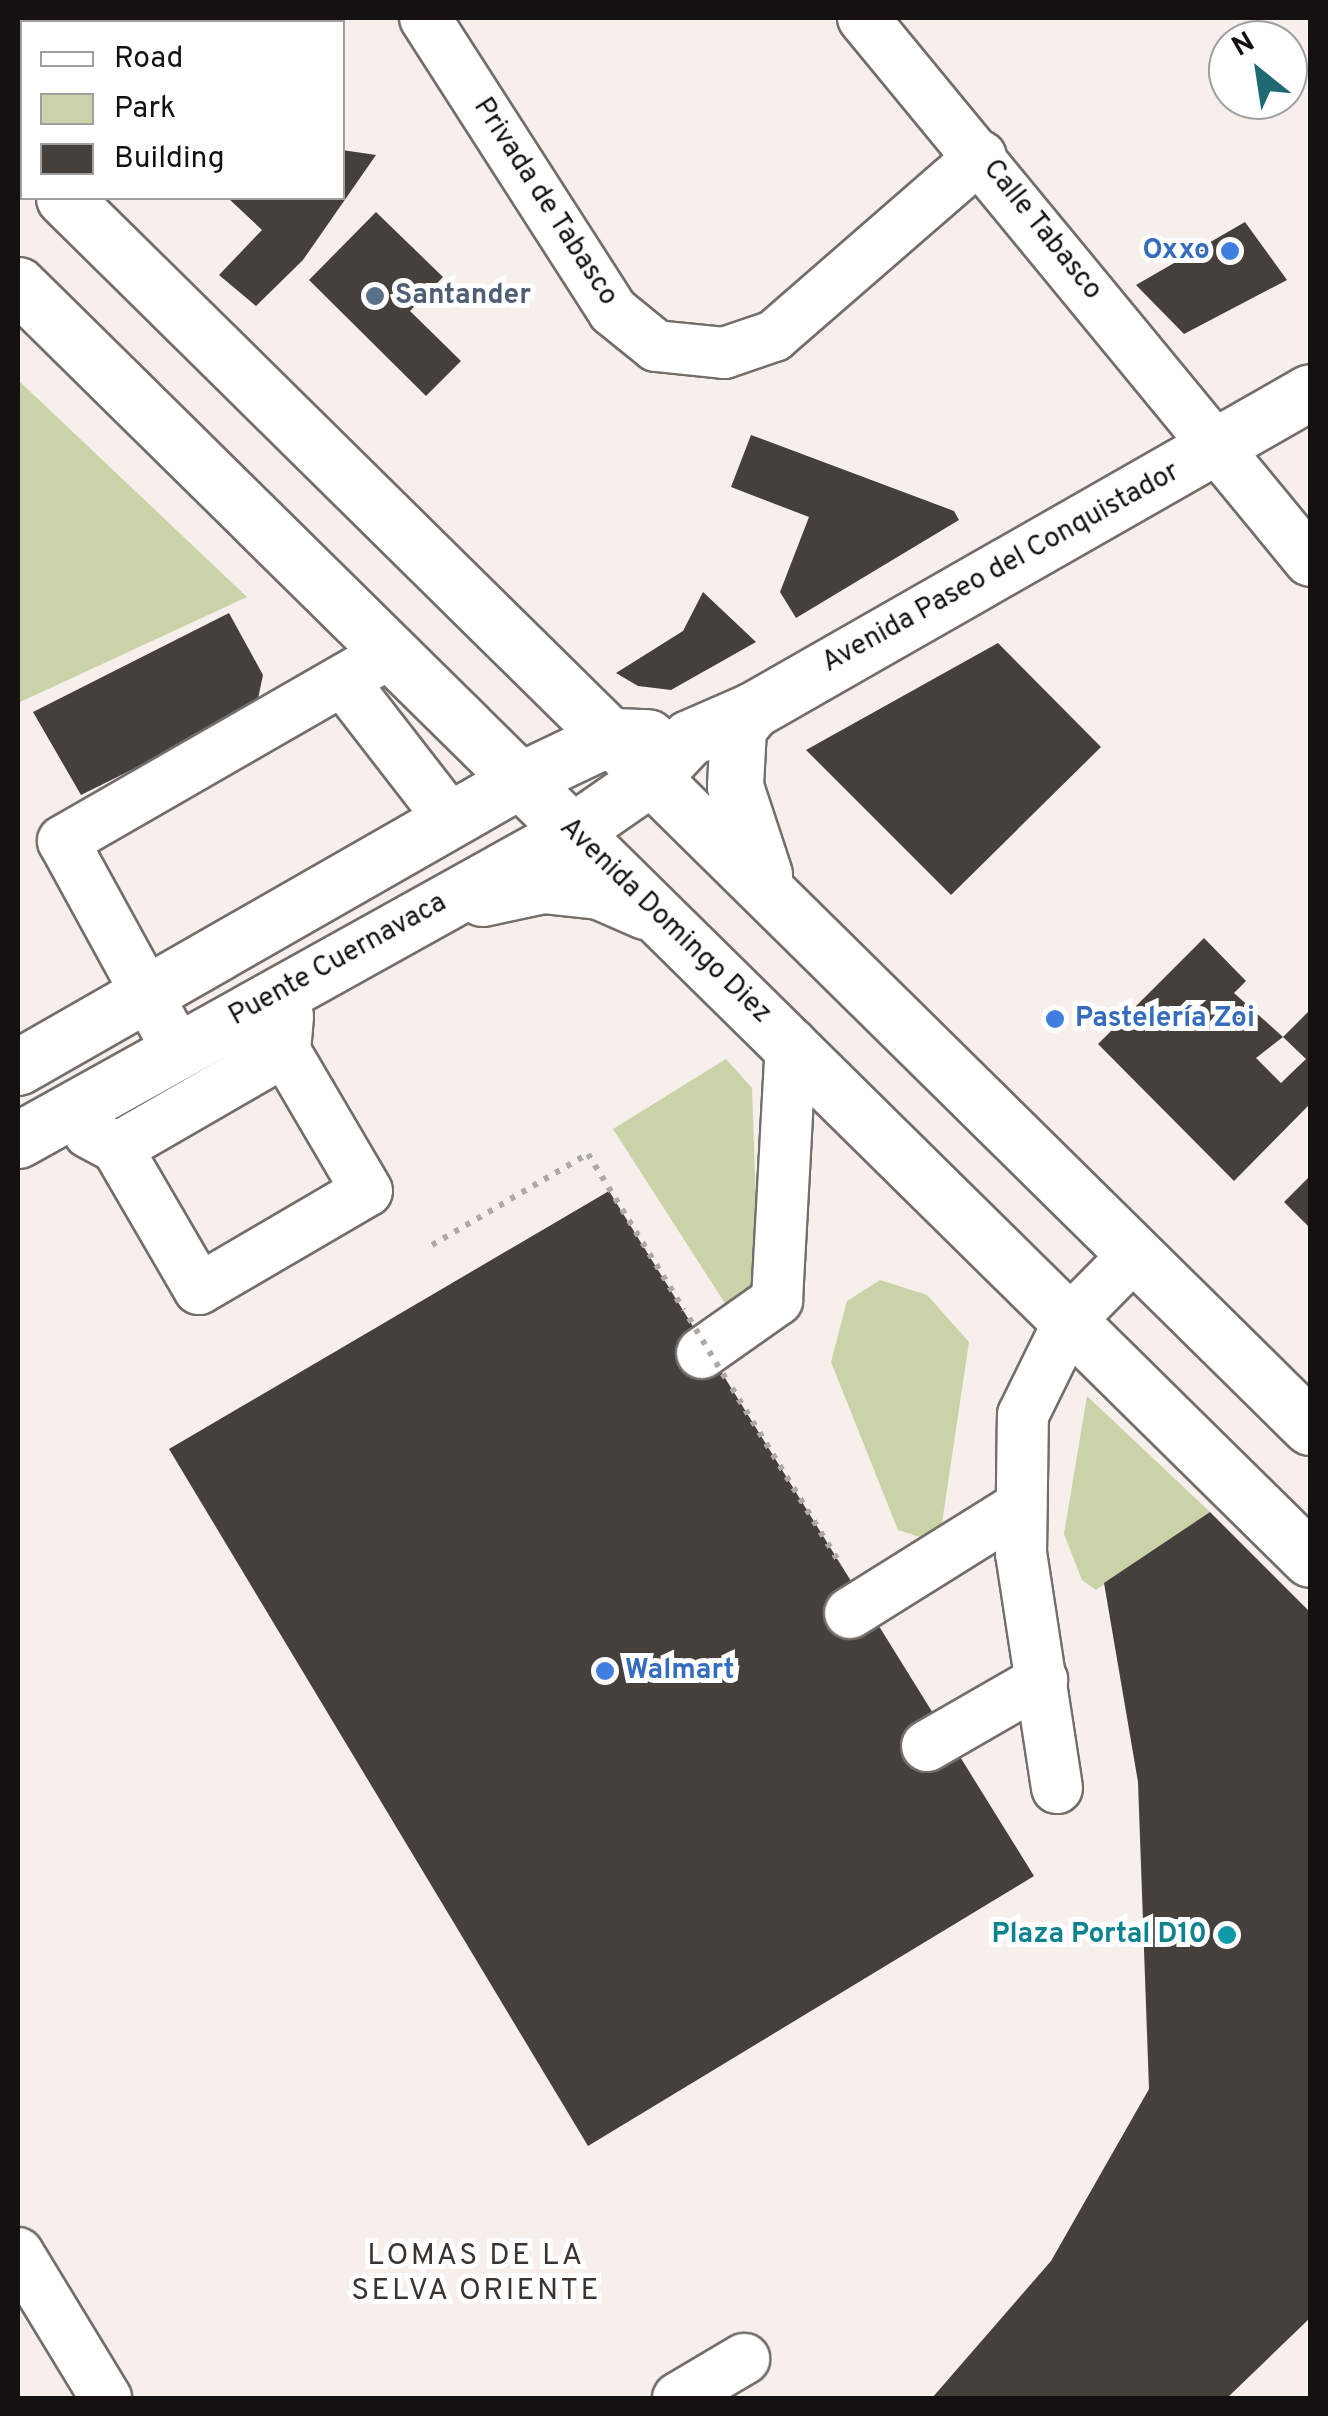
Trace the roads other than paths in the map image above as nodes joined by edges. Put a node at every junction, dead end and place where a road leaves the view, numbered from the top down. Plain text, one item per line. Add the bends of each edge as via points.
1 (425, 18) edge
2 (863, 18) edge
3 (981, 156) junction
4 (66, 200) edge
5 (18, 285) edge
6 (1310, 392) edge
7 (1219, 445) junction
8 (1310, 561) edge
9 (390, 653) junction
10 (553, 675) junction
11 (343, 680) junction
12 (753, 710) junction
13 (613, 736) junction
14 (672, 756) junction
15 (520, 780) junction
16 (451, 820) junction
17 (572, 832) junction
18 (792, 913) junction
19 (412, 918) junction
20 (668, 920) junction
21 (291, 986) junction
22 (145, 992) junction
23 (791, 1043) junction
24 (177, 1049) junction
25 (285, 1051) junction
26 (18, 1067) edge
27 (38, 1129) edge
28 (117, 1148) junction
29 (1134, 1255) junction
30 (1069, 1320) junction
31 (706, 1350) road end
32 (1310, 1427) edge
33 (1021, 1506) junction
34 (1310, 1559) edge
35 (850, 1595) road end
36 (1042, 1680) junction
37 (927, 1746) dead end
38 (1057, 1788) dead end
39 (18, 2253) edge
40 (744, 2358) dead end
41 (106, 2398) edge
42 (678, 2398) edge

1 - 3 street, Privada de Tabasco via 614,311 656,346 724,352 774,336
2 - 3 street, Calle Tabasco
3 - 7 street, Calle Tabasco
4 - 10 main road
5 - 9 main road, Avenida Domingo Diez
6 - 7 main road, Avenida Paseo del Conquistador
7 - 8 street, Calle Tabasco
7 - 12 main road, Avenida Paseo del Conquistador
9 - 11 street
9 - 15 main road, Avenida Domingo Diez
10 - 12 main road via 649,705
10 - 13 main road
11 - 16 street
11 - 22 street via 63,841
12 - 14 main road, Avenida Paseo del Conquistador
12 - 18 main road via 738,728 734,757 740,821 770,886
13 - 14 main road
13 - 15 main road
14 - 17 main road, Puente Cuernavaca
14 - 18 main road
15 - 16 main road
15 - 17 main road, Avenida Domingo Diez
16 - 22 main road
17 - 19 main road, Puente Cuernavaca
17 - 20 main road, Avenida Domingo Diez
18 - 29 main road
19 - 20 main road via 543,885 599,891
19 - 21 main road, Puente Cuernavaca
20 - 23 main road, Avenida Domingo Diez
21 - 24 main road, Puente Cuernavaca
21 - 25 street
22 - 24 street
22 - 26 main road
23 - 30 main road, Avenida Domingo Diez
23 - 31 street via 777,1300
24 - 27 main road, Puente Cuernavaca
25 - 28 street
25 - 28 street via 367,1191 199,1289
27 - 28 street
29 - 30 street
29 - 32 main road
30 - 33 street via 1024,1414
30 - 34 main road, Avenida Domingo Diez
33 - 35 street
33 - 36 street
36 - 37 street
36 - 38 street
39 - 41 street
40 - 42 street

